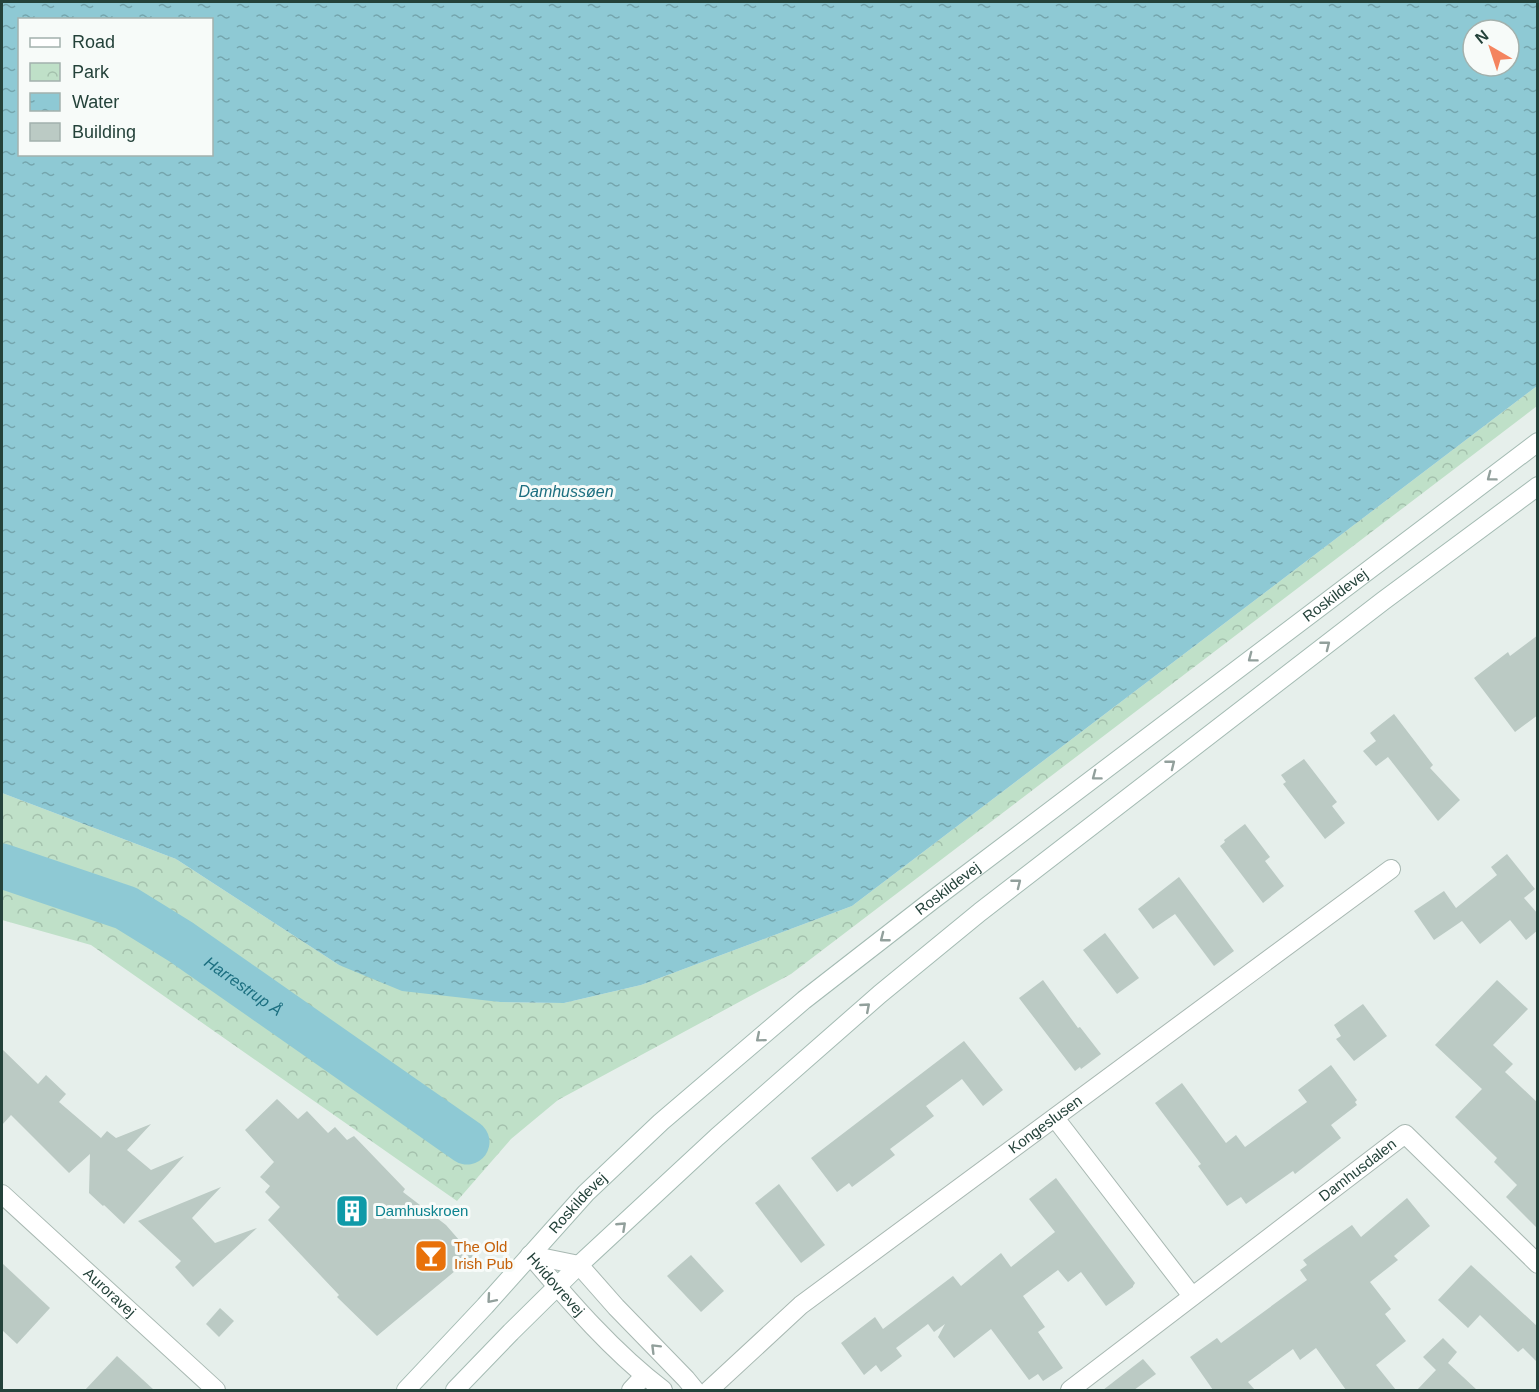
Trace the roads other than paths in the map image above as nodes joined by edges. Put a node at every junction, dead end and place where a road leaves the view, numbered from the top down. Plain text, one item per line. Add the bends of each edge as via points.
1 (1538, 442) edge
2 (1538, 486) edge
3 (1391, 869) dead end
4 (1055, 1118) junction
5 (2, 1194) edge
6 (530, 1255) junction
7 (1538, 1264) edge
8 (579, 1265) junction
9 (557, 1287) junction
10 (1192, 1296) junction
11 (644, 1376) junction
12 (216, 1390) edge
13 (406, 1390) edge
14 (455, 1390) edge
15 (631, 1390) edge
16 (663, 1390) edge
17 (695, 1390) edge
18 (709, 1390) edge
19 (1070, 1390) edge

1 -> 6 main road, Roskildevej via 804,1000 662,1122 586,1193
8 -> 2 main road via 804,1060 980,912
3 - 4 main road, Kongeslusen
4 - 10 main road
4 - 18 main road, Kongeslusen via 801,1305
5 - 12 main road, Auroravej
6 - 8 main road, Hvidovrevej
6 - 9 main road, Hvidovrevej
6 -> 13 main road, Roskildevej
7 - 10 main road, Damhusdalen via 1405,1134
8 - 9 main road
17 -> 8 main road, Hvidovrevej
9 - 11 main road, Hvidovrevej
9 - 14 main road
10 - 19 main road, Damhusdalen
11 - 15 main road
11 - 16 main road, Hvidovrevej

